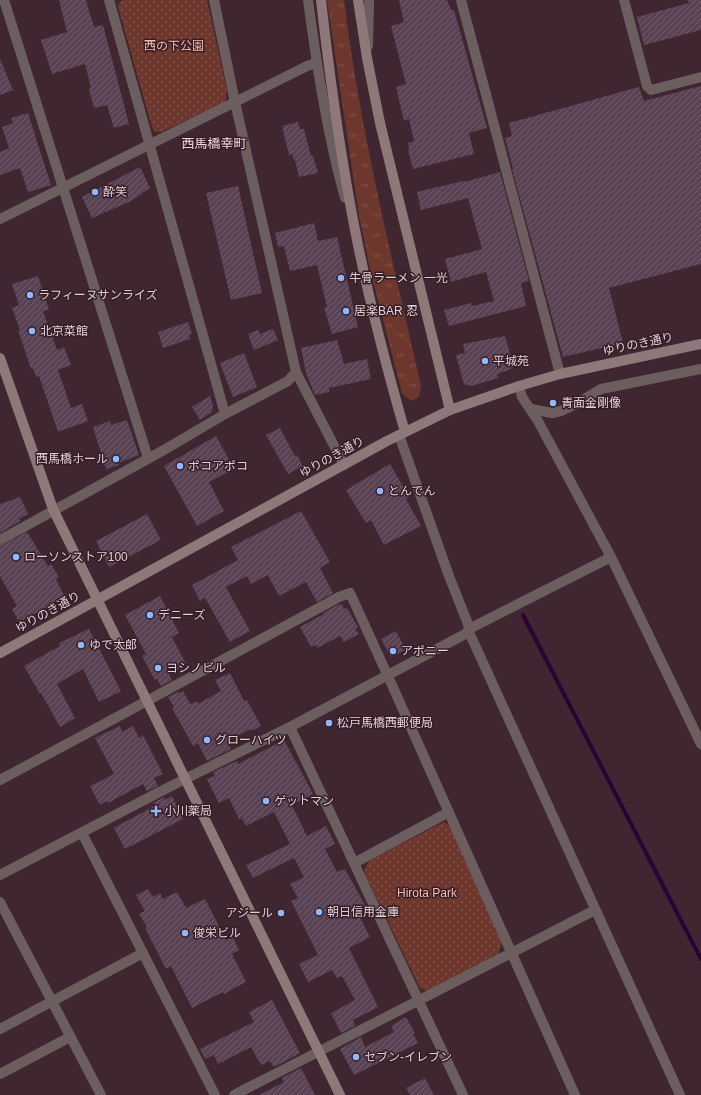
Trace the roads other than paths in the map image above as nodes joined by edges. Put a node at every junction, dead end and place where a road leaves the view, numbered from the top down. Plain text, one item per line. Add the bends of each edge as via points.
1 (4, 0) edge
2 (109, 0) edge
3 (214, 0) edge
4 (308, 0) edge
5 (321, 0) edge
6 (358, 0) edge
7 (369, 0) edge
8 (461, 0) edge
9 (624, 0) edge
10 (367, 58) junction
11 (316, 63) junction
12 (701, 77) edge
13 (235, 102) junction
14 (150, 144) junction
15 (63, 188) junction
16 (0, 219) edge
17 (356, 239) junction
18 (701, 344) edge
19 (0, 358) edge
20 (701, 369) edge
21 (296, 372) junction
22 (560, 374) junction
23 (519, 386) junction
24 (531, 409) junction
25 (450, 410) junction
26 (225, 414) junction
27 (402, 434) junction
28 (148, 458) junction
29 (344, 465) junction
30 (53, 510) junction
31 (0, 540) edge
32 (611, 557) junction
33 (98, 600) junction
34 (469, 630) junction
35 (0, 653) edge
36 (388, 675) junction
37 (146, 700) junction
38 (290, 727) junction
39 (701, 744) edge
40 (0, 780) edge
41 (185, 780) junction
42 (449, 812) junction
43 (82, 833) junction
44 (354, 863) junction
45 (0, 875) edge
46 (0, 902) edge
47 (595, 910) junction
48 (143, 953) junction
49 (512, 953) junction
50 (419, 1001) junction
51 (52, 1002) junction
52 (0, 1029) edge
53 (70, 1037) junction
54 (319, 1051) junction
55 (0, 1074) edge
56 (101, 1095) edge
57 (215, 1095) edge
58 (234, 1095) edge
59 (340, 1095) edge
60 (464, 1095) edge
61 (575, 1095) edge
62 (680, 1095) edge

1 - 15 street
2 - 14 street
3 - 13 street
4 - 11 street
5 - 17 street via 338,134
6 - 10 street
7 - 10 street
8 - 22 street
9 - 12 street via 647,86 651,90
10 - 25 street via 380,123
11 - 13 street
11 - 17 street via 333,156
13 - 14 street
13 - 21 street
14 - 15 street
14 - 26 street
15 - 16 street
15 - 28 street
17 - 27 street
18 - 22 street, ゆりのき通り
19 - 30 street
20 - 24 street via 601,389 561,411 552,413
21 - 26 street via 288,381
21 - 29 street
22 - 23 street, ゆりのき通り
23 - 24 street via 522,397
23 - 25 street, ゆりのき通り
24 - 32 street
25 - 27 street, ゆりのき通り
26 - 28 street
27 - 29 street, ゆりのき通り
27 - 34 street
28 - 30 street
29 - 33 street, ゆりのき通り
30 - 31 street
30 - 33 street
32 - 34 street
32 - 39 street
33 - 35 street, ゆりのき通り
33 - 37 street
34 - 36 street
34 - 47 street
36 - 37 street via 350,593
36 - 38 street
36 - 42 street
37 - 40 street
37 - 41 street
38 - 41 street
38 - 44 street
41 - 43 street
41 - 54 street
42 - 44 street
42 - 49 street
43 - 45 street
43 - 48 street
44 - 50 street
46 - 51 street
47 - 49 street
47 - 62 street
48 - 51 street
48 - 57 street
49 - 50 street
49 - 61 street
50 - 54 street
50 - 60 street
51 - 52 street
51 - 53 street
53 - 55 street
53 - 56 street
54 - 58 street
54 - 59 street

